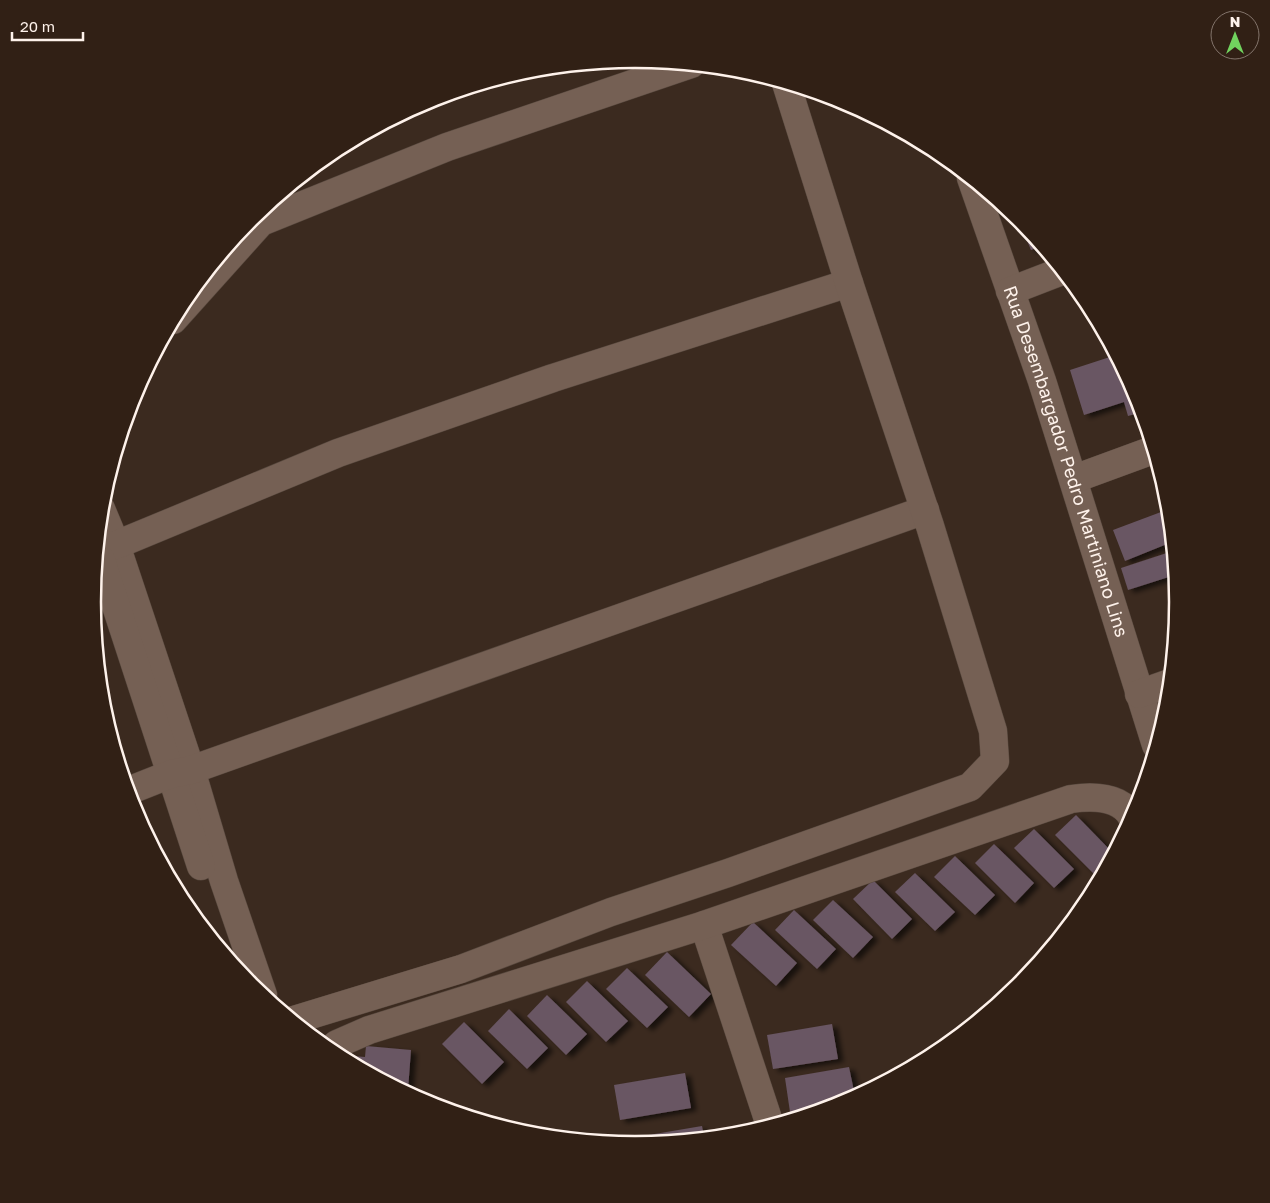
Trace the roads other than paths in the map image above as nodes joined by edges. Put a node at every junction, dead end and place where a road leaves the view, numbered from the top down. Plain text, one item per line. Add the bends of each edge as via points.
1 (675, 69) edge
2 (788, 91) edge
3 (975, 190) edge
4 (1057, 273) edge
5 (206, 283) edge
6 (849, 283) junction
7 (1010, 291) junction
8 (1148, 452) edge
9 (1074, 479) junction
10 (925, 510) junction
11 (104, 547) edge
12 (1162, 686) edge
13 (1139, 694) junction
14 (1152, 734) edge
15 (181, 772) junction
16 (135, 788) edge
17 (1127, 809) edge
18 (704, 925) junction
19 (228, 947) edge
20 (258, 980) edge
21 (301, 1018) edge
22 (336, 1044) edge
23 (768, 1118) edge

1 - 5 street via 448,146 261,222
2 - 6 street
3 - 7 street, Rua Desembargador Pedro Martiniano Lins
4 - 7 street
6 - 10 street
6 - 11 street via 553,378 338,453
7 - 9 street, Rua Desembargador Pedro Martiniano Lins
8 - 9 street
9 - 13 street, Rua Desembargador Pedro Martiniano Lins
10 - 15 street
10 - 21 street via 993,730 995,761 970,787 611,912 461,969
11 - 15 street
12 - 13 street
13 - 14 street, Rua Desembargador Pedro Martiniano Lins
15 - 16 street
15 - 19 street
15 - 20 street via 224,881
17 - 18 street via 1113,801 1096,797 1071,799
18 - 22 street via 369,1030
18 - 23 street

